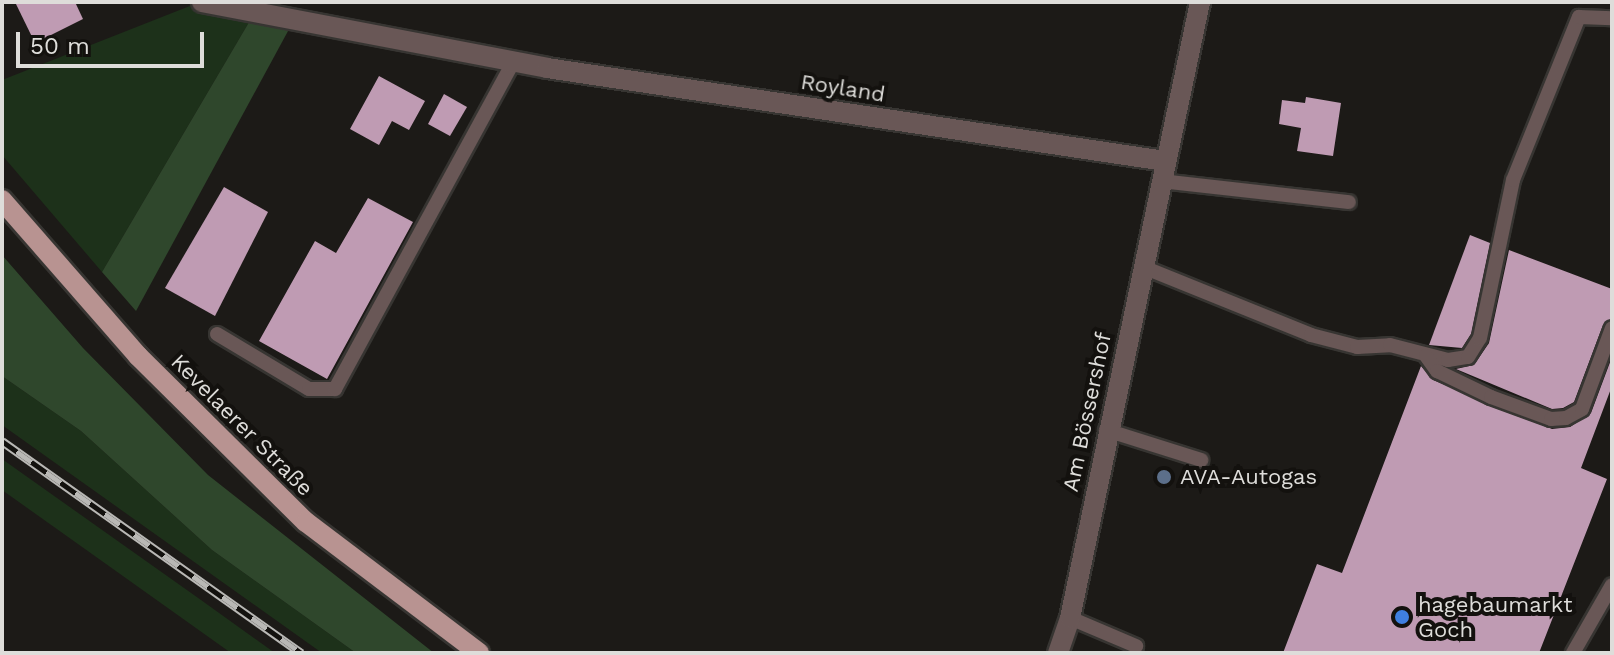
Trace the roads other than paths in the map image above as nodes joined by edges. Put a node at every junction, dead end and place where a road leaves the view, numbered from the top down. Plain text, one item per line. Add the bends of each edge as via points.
1 (202, 2) edge
2 (1200, 2) edge
3 (1612, 18) edge
4 (514, 61) junction
5 (1163, 171) junction
6 (2, 200) edge
7 (1349, 202) dead end
8 (1143, 267) junction
9 (1612, 328) edge
10 (217, 334) dead end
11 (1426, 356) junction
12 (1106, 430) junction
13 (1201, 460) dead end
14 (1612, 585) edge
15 (1070, 618) junction
16 (1136, 646) dead end
17 (479, 653) edge
18 (1058, 653) edge
19 (1573, 653) edge

1 - 4 street, Royland
2 - 5 street, Am Bössershof
3 - 11 lane via 1579,17 1513,180 1480,338 1468,357
4 - 5 street, Royland
4 - 10 lane via 335,389 309,389
5 - 7 lane
5 - 8 street, Am Bössershof
6 - 17 main road, Kevelaerer Straße via 138,356 306,522
8 - 11 lane via 1311,335 1357,347 1390,345
8 - 12 street, Am Bössershof
9 - 11 lane via 1582,409 1566,418 1551,419 1491,397 1437,371
12 - 13 lane
12 - 15 street, Am Bössershof
14 - 19 lane
15 - 16 lane
15 - 18 street, Am Bössershof

